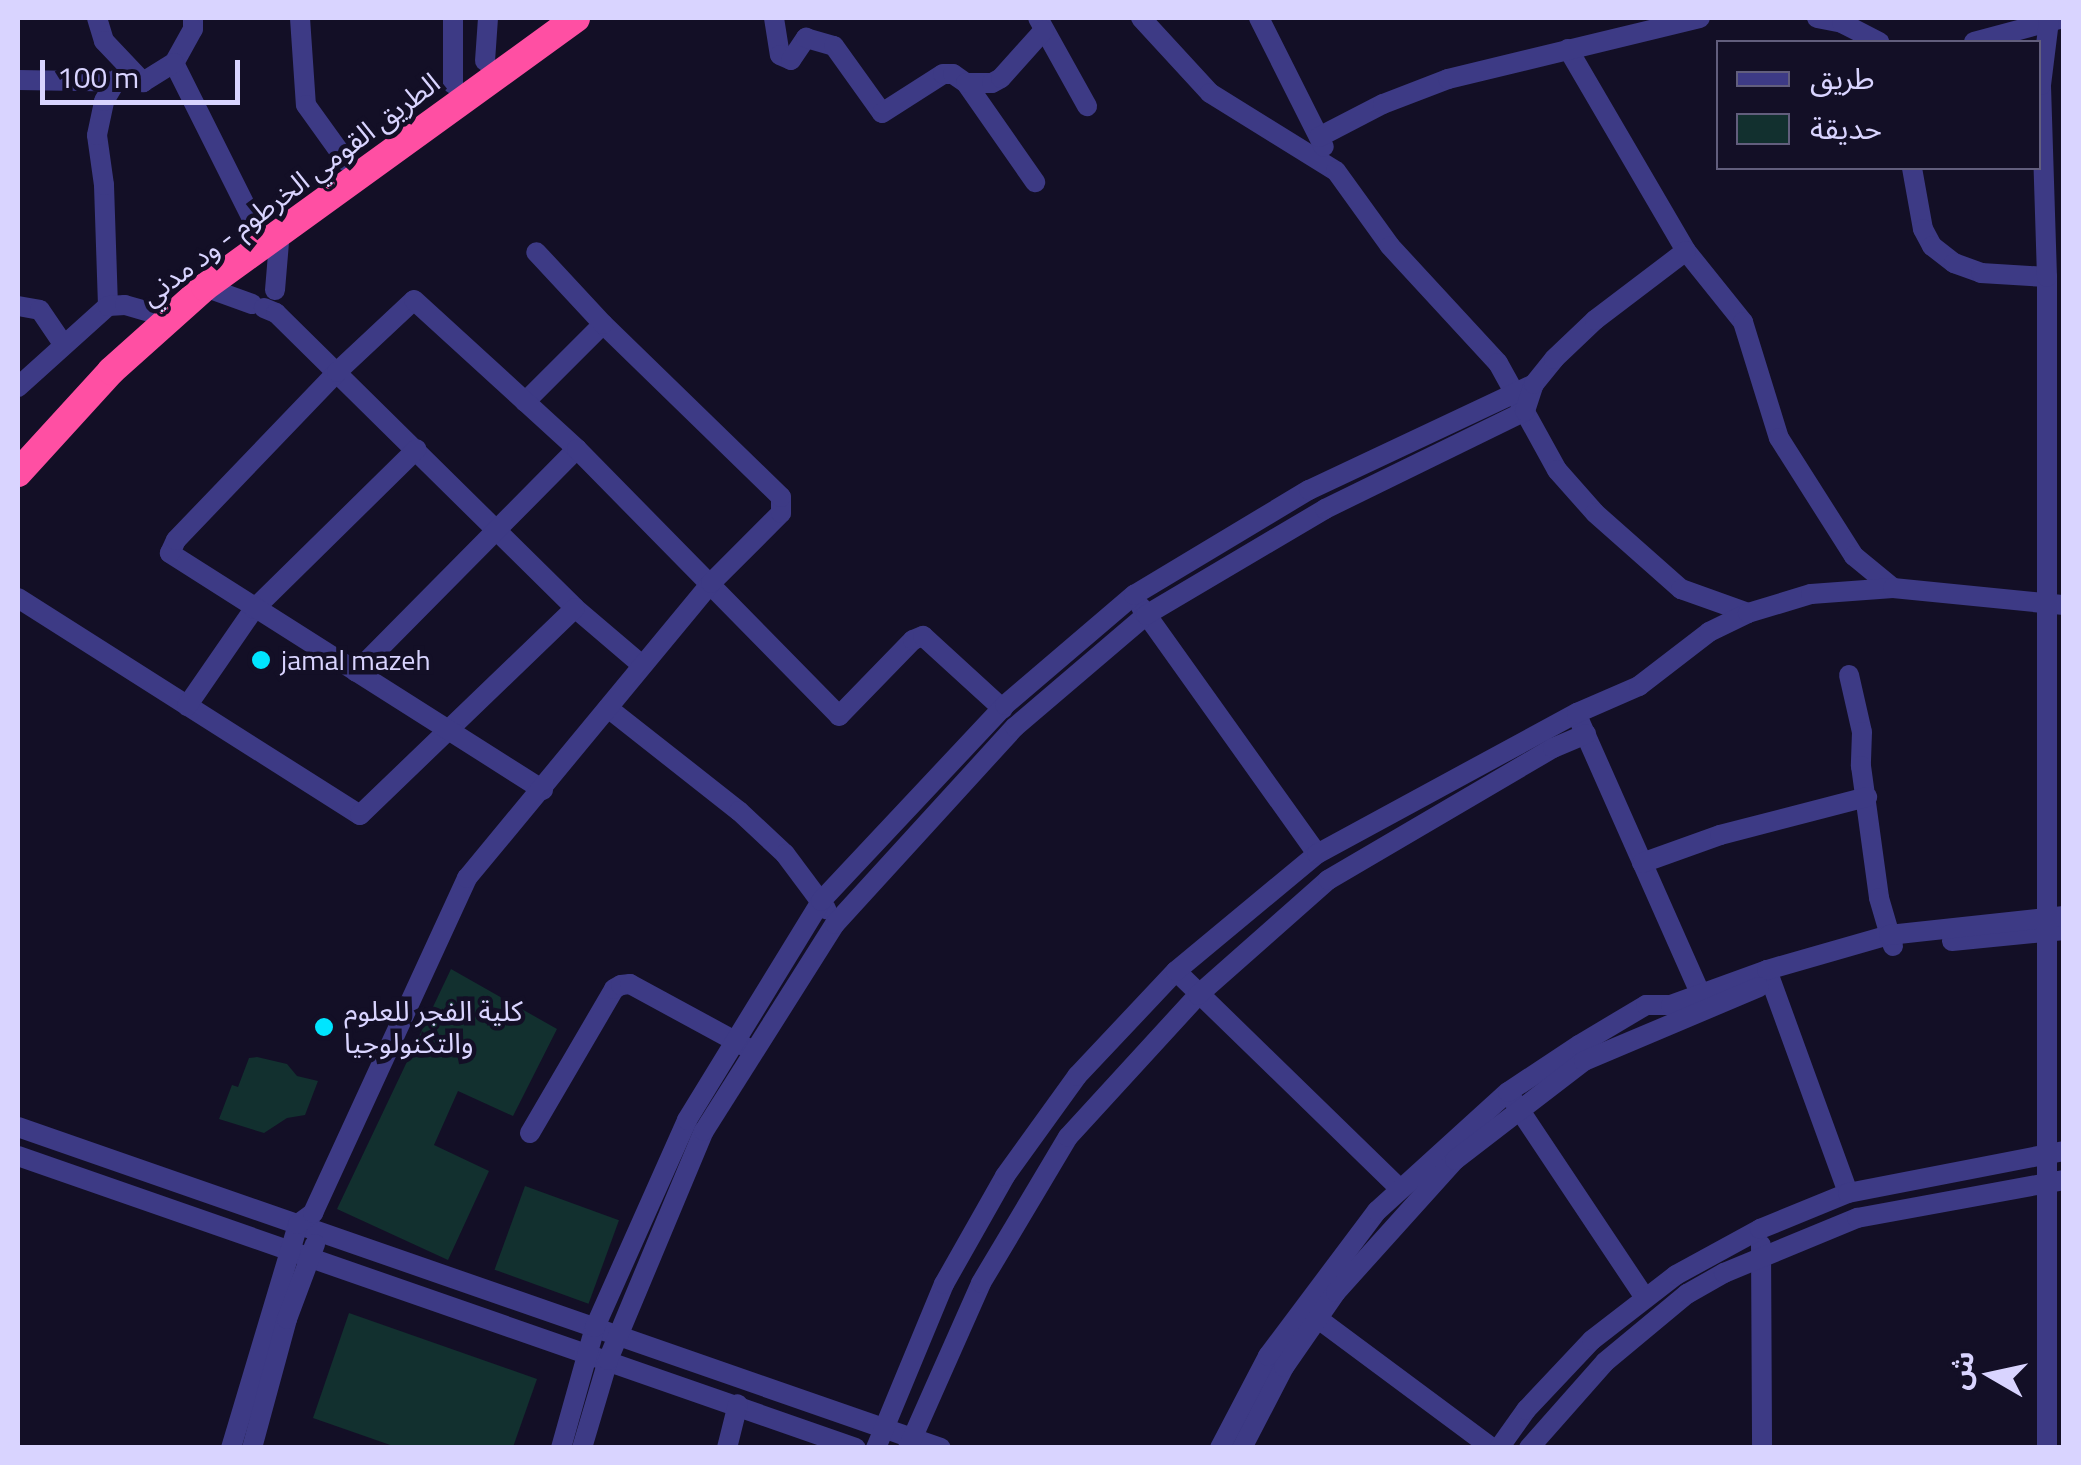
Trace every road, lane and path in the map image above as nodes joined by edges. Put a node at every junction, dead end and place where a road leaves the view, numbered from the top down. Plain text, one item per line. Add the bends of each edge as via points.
1 (97, 18) edge
2 (194, 18) edge
3 (300, 18) edge
4 (452, 18) edge
5 (488, 18) edge
6 (546, 18) edge
7 (576, 18) edge
8 (774, 18) edge
9 (1141, 18) edge
10 (1259, 18) edge
11 (1700, 18) edge
12 (1817, 18) edge
13 (2056, 19) edge
14 (1041, 24) edge
15 (1875, 40) edge
16 (1981, 40) edge
17 (1568, 49) junction
18 (485, 61) junction
19 (174, 63) junction
20 (19, 75) edge
21 (117, 79) junction
22 (2041, 81) edge
23 (144, 82) junction
24 (966, 83) junction
25 (453, 84) junction
26 (1087, 106) dead end
27 (2041, 112) edge
28 (1319, 137) junction
29 (347, 162) junction
30 (1912, 170) edge
31 (1336, 171) junction
32 (1035, 182) dead end
33 (268, 229) junction
34 (1686, 251) junction
35 (536, 252) dead end
36 (2047, 277) junction
37 (205, 287) junction
38 (269, 303) junction
39 (18, 306) edge
40 (108, 306) junction
41 (149, 312) junction
42 (603, 324) junction
43 (2055, 325) edge
44 (63, 344) junction
45 (337, 372) junction
46 (18, 386) edge
47 (1524, 388) junction
48 (525, 402) junction
49 (1526, 412) junction
50 (18, 448) edge
51 (417, 449) junction
52 (576, 449) junction
53 (18, 474) edge
54 (1309, 490) junction
55 (1316, 514) junction
56 (498, 532) junction
57 (711, 584) junction
58 (1893, 588) junction
59 (1134, 595) junction
60 (18, 598) edge
61 (2055, 604) edge
62 (575, 608) junction
63 (254, 609) junction
64 (1748, 613) junction
65 (1146, 615) junction
66 (642, 665) junction
67 (356, 672) junction
68 (1849, 675) dead end
69 (188, 706) junction
70 (608, 708) junction
71 (1003, 709) junction
72 (1577, 714) junction
73 (445, 728) junction
74 (1586, 734) junction
75 (543, 790) junction
76 (1866, 796) junction
77 (1317, 854) junction
78 (1642, 863) junction
79 (821, 901) junction
80 (2055, 923) edge
81 (835, 924) junction
82 (1891, 942) junction
83 (1176, 971) junction
84 (1769, 977) junction
85 (1198, 995) junction
86 (1704, 1001) junction
87 (745, 1045) junction
88 (1514, 1100) junction
89 (18, 1127) edge
90 (530, 1133) dead end
91 (2055, 1152) edge
92 (18, 1156) edge
93 (2055, 1180) edge
94 (1399, 1188) junction
95 (1848, 1193) junction
96 (310, 1222) junction
97 (1760, 1229) junction
98 (290, 1248) junction
99 (1761, 1255) junction
100 (310, 1256) junction
101 (414, 1264) junction
102 (406, 1289) junction
103 (1645, 1298) junction
104 (278, 1316) junction
105 (1317, 1318) junction
106 (2055, 1318) edge
107 (595, 1328) junction
108 (618, 1336) junction
109 (586, 1352) junction
110 (608, 1360) junction
111 (738, 1404) junction
112 (880, 1437) edge
113 (910, 1442) edge
114 (231, 1448) edge
115 (252, 1448) edge
116 (560, 1448) edge
117 (582, 1448) edge
118 (727, 1448) edge
119 (856, 1448) edge
120 (941, 1448) edge
121 (1220, 1448) edge
122 (1242, 1448) edge
123 (1495, 1448) edge
124 (1529, 1448) edge
125 (1762, 1448) edge
126 (2047, 1448) edge

1 - 23 street via 104,41
2 - 19 street
3 - 29 street via 306,106
4 - 25 street
5 - 18 street
6 - 18 highway, الطريق القومي الخرطوم - ود مدني
7 - 33 highway, الطريق القومي الخرطوم - ود مدني
8 - 24 street via 780,55 791,60 806,38 834,46 882,113 943,74
9 - 31 street via 1210,94
10 - 28 street
11 - 17 street
12 - 15 street
13 - 16 street
13 - 22 street
14 - 24 street via 1001,78
14 - 26 street
17 - 28 street via 1448,79
17 - 34 street
18 - 25 highway, الطريق القومي الخرطوم - ود مدني
19 - 23 street
19 - 33 street
20 - 21 street
21 - 23 street
21 - 40 street via 97,135
24 - 32 street
25 - 29 highway, الطريق القومي الخرطوم - ود مدني
27 - 36 street
28 - 31 street
29 - 33 highway, الطريق القومي الخرطوم - ود مدني
30 - 36 street via 1932,246 1982,272
31 - 47 street via 1390,246
33 - 37 highway, الطريق القومي الخرطوم - ود مدني
33 - 38 street
33 - 41 highway, الطريق القومي الخرطوم - ود مدني
34 - 47 street via 1595,320
34 - 58 street via 1743,322 1779,438 1854,556
35 - 42 street
36 - 43 street
37 - 38 street
37 - 53 highway, الطريق القومي الخرطوم - ود مدني via 111,371
38 - 45 street
39 - 44 street via 40,310
40 - 41 street
40 - 44 street
41 - 50 highway, الطريق القومي الخرطوم - ود مدني
42 - 48 street
42 - 57 street via 781,498 781,512
43 - 61 street
44 - 46 street
45 - 48 street via 414,300
45 - 51 street
45 - 63 street via 170,553
47 - 49 street
47 - 54 street
48 - 52 street
49 - 55 street
49 - 64 street via 1556,470 1595,513 1682,589
51 - 56 street
51 - 63 street
52 - 56 street
52 - 57 street
54 - 55 street
54 - 59 street
55 - 65 street
56 - 62 street
56 - 67 street
57 - 66 street
57 - 71 street via 839,716 924,636
58 - 61 street
58 - 64 street via 1811,594
59 - 65 street
59 - 71 street
60 - 69 street
61 - 80 street
62 - 66 street
62 - 73 street
63 - 67 street
63 - 69 street
64 - 72 street via 1709,632 1639,686
65 - 77 street
65 - 81 street via 1015,726
66 - 70 street
67 - 73 street
68 - 76 street
69 - 73 street via 360,815
70 - 75 street
70 - 79 street via 740,811
71 - 79 street
72 - 74 street
72 - 77 street
73 - 75 street
74 - 78 street
74 - 85 street via 1328,880
75 - 96 street via 467,878
76 - 78 street
76 - 82 street
77 - 83 street
78 - 86 street
79 - 81 street
79 - 87 street
80 - 82 street
80 - 91 street
81 - 87 street
82 - 84 street
83 - 85 street
83 - 112 street via 1077,1076 1005,1176 944,1284
84 - 86 street
84 - 95 street
85 - 94 street
85 - 113 street via 1068,1136 981,1283
86 - 88 street
87 - 90 street via 621,985
87 - 107 street via 687,1120
87 - 108 street
88 - 94 street
88 - 103 street
88 - 105 street
89 - 96 street
91 - 93 street
91 - 95 street
92 - 98 street
93 - 99 street via 1857,1218
93 - 106 street
94 - 121 street via 1288,1328
95 - 97 street
96 - 98 street
96 - 100 street
96 - 101 street
97 - 99 street
97 - 103 street
98 - 100 street
98 - 104 street
99 - 124 street via 1688,1294 1605,1362
99 - 125 street
100 - 102 street
100 - 104 street
101 - 102 street
101 - 107 street
102 - 109 street
103 - 123 street via 1592,1340
104 - 114 street
104 - 115 street
105 - 122 street
105 - 123 street
106 - 126 street
107 - 108 street
107 - 109 street
108 - 110 street
108 - 112 street
109 - 110 street
109 - 116 street
110 - 111 street
110 - 117 street
111 - 118 street
111 - 119 street
112 - 113 street
113 - 120 street

